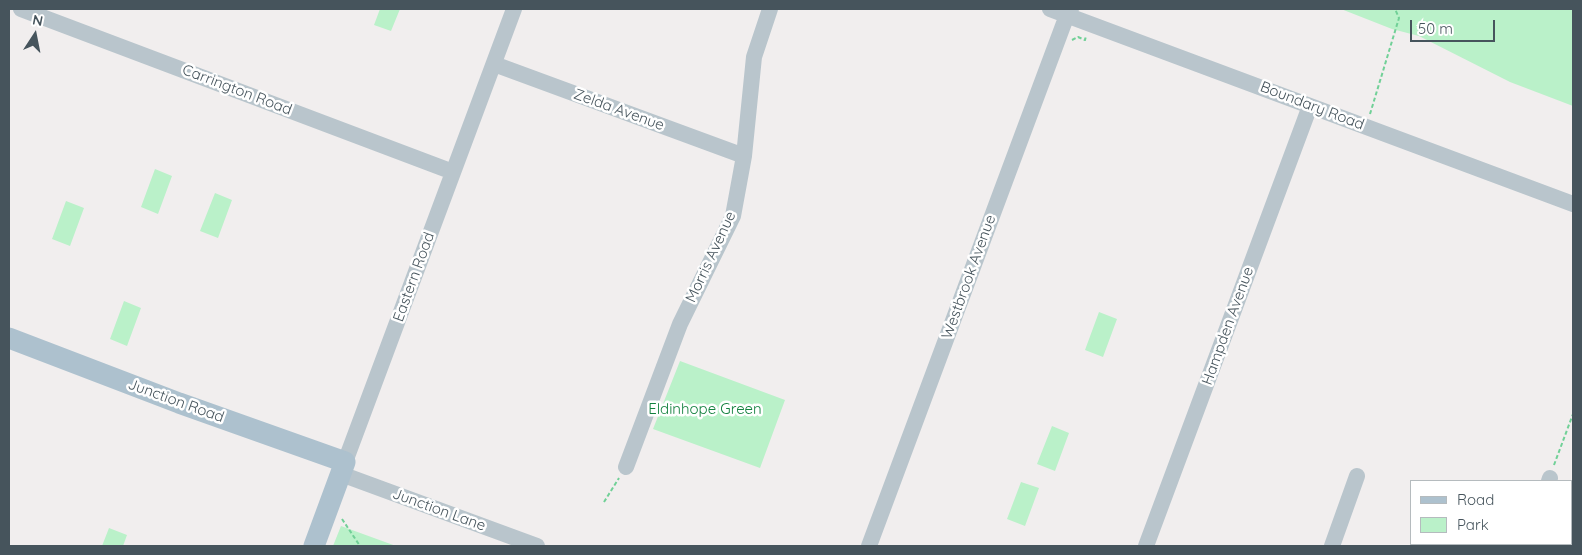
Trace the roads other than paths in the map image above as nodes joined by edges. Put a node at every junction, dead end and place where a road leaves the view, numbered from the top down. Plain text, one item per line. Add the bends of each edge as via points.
1 (21, 9) edge
2 (514, 9) edge
3 (770, 9) edge
4 (1050, 9) edge
5 (1069, 12) edge
6 (494, 64) junction
7 (1310, 106) junction
8 (744, 156) junction
9 (453, 172) junction
10 (1573, 204) edge
11 (9, 338) edge
12 (626, 467) road end
13 (343, 468) junction
14 (1357, 476) dead end
15 (314, 546) edge
16 (537, 546) edge
17 (868, 546) edge
18 (1146, 546) edge
19 (1332, 546) edge

1 - 9 street, Carrington Road
2 - 6 street, Eastern Road
3 - 8 street, Morris Avenue via 754,57
4 - 5 street, Boundary Road
5 - 7 street, Boundary Road
5 - 17 street, Westbrook Avenue
6 - 8 street, Zelda Avenue
6 - 9 street, Eastern Road
7 - 10 street, Boundary Road
7 - 18 street, Hampden Avenue
8 - 12 street, Morris Avenue via 733,216 680,324
9 - 13 street, Eastern Road
11 - 13 main road, Junction Road
13 - 15 main road, Eastern Road
13 - 16 street, Junction Lane via 380,488
14 - 19 street

